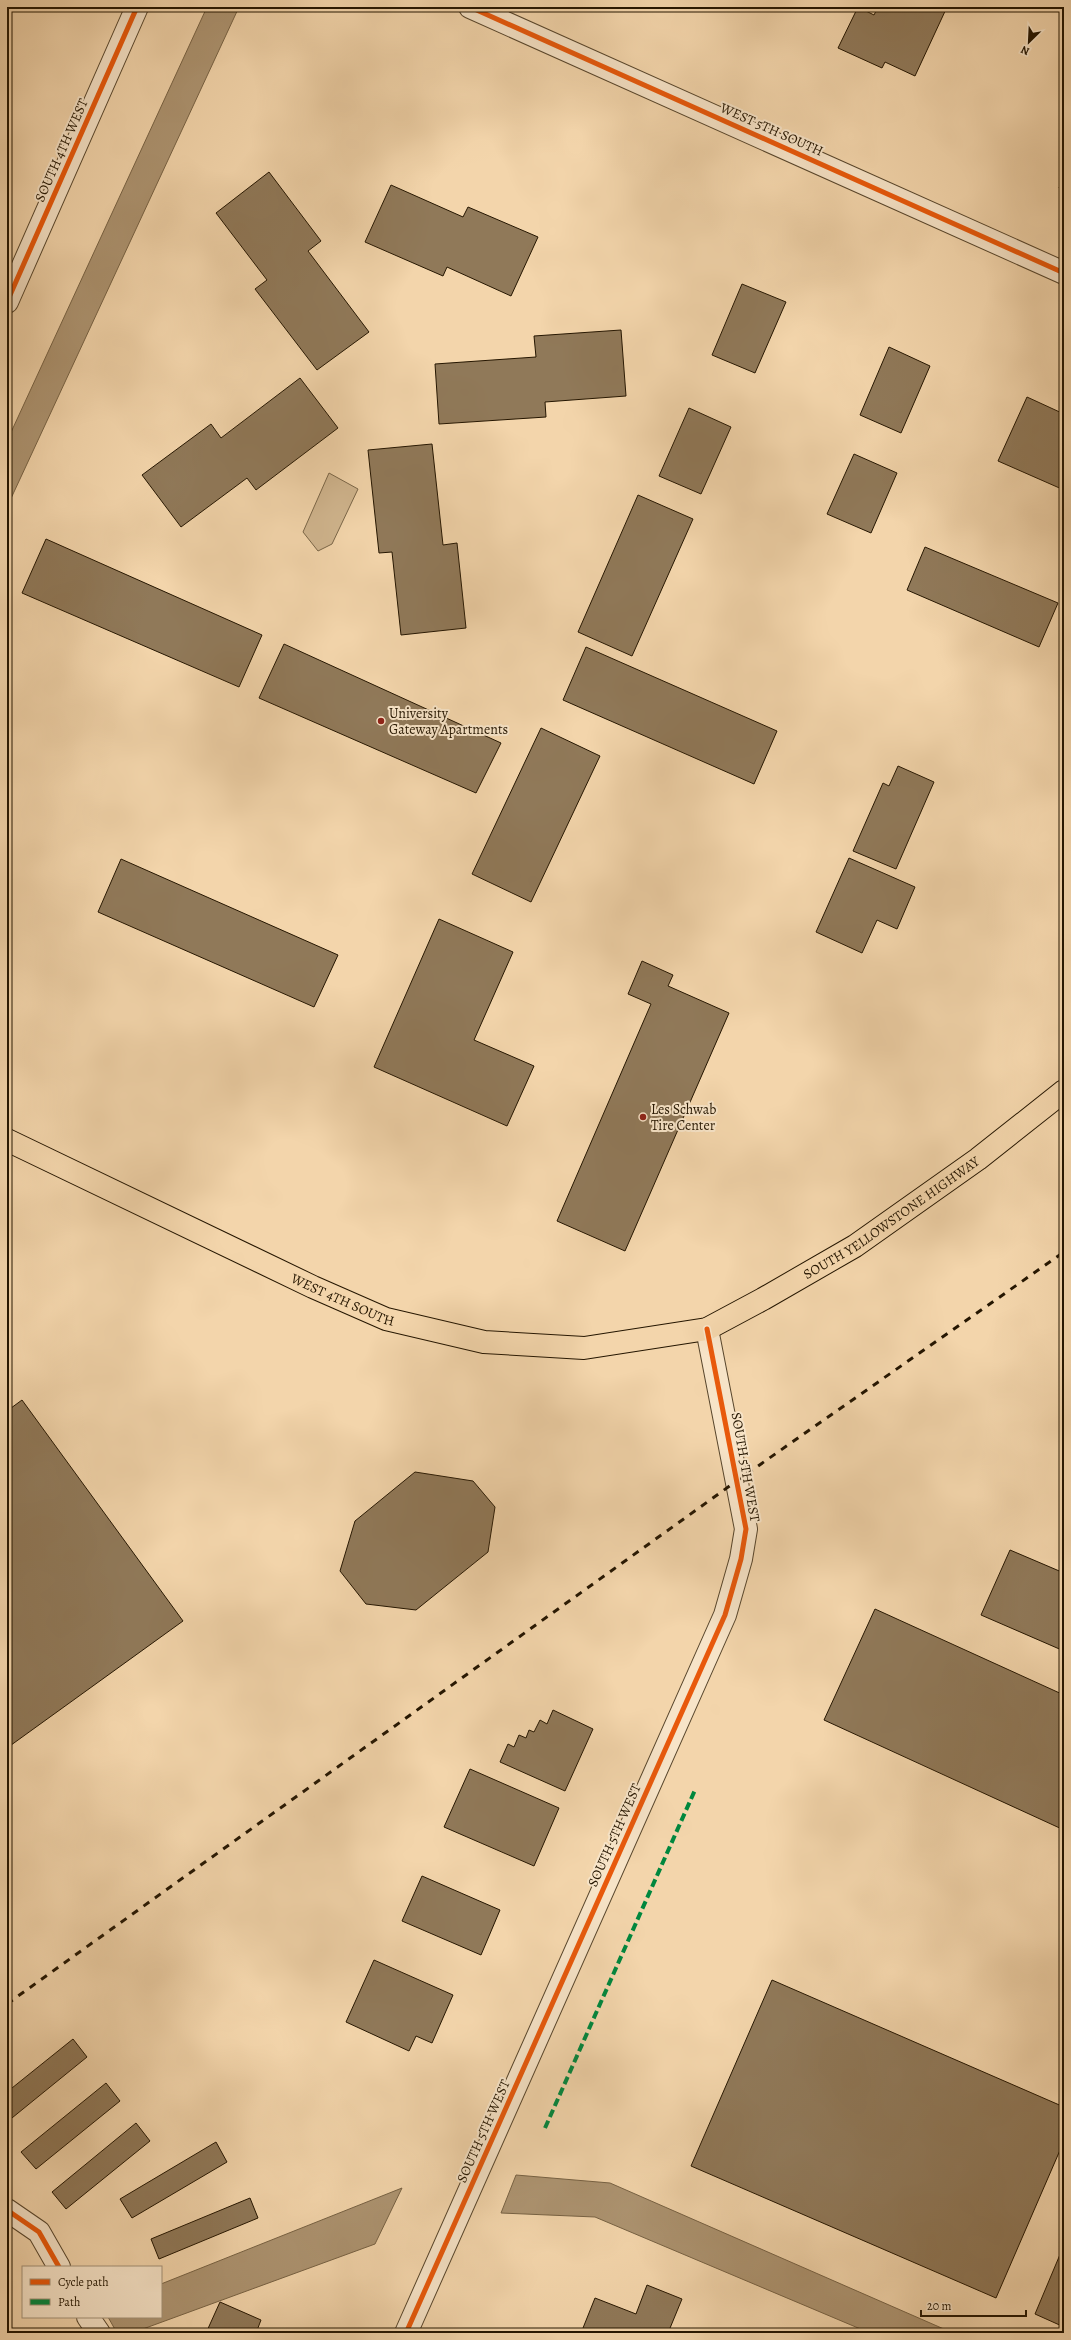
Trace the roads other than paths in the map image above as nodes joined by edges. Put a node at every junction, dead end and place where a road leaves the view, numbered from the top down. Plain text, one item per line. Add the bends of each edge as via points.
1 (137, 7) edge
2 (470, 7) edge
3 (1064, 273) edge
4 (7, 302) edge
5 (1064, 1091) edge
6 (7, 1140) edge
7 (707, 1329) junction
8 (7, 2210) edge
9 (58, 2266) edge
10 (89, 2318) edge
11 (99, 2333) edge
12 (406, 2333) edge

1 - 4 street, SOUTH 4TH WEST
2 - 3 street, WEST 5TH SOUTH
5 - 7 main road, SOUTH YELLOWSTONE HIGHWAY via 978,1159 855,1246
6 - 7 main road, WEST 4TH SOUTH via 313,1287 386,1319 484,1342 584,1348
7 - 12 street, SOUTH 5TH WEST via 746,1529 741,1559 727,1608
8 - 9 street via 39,2232
10 - 11 street

